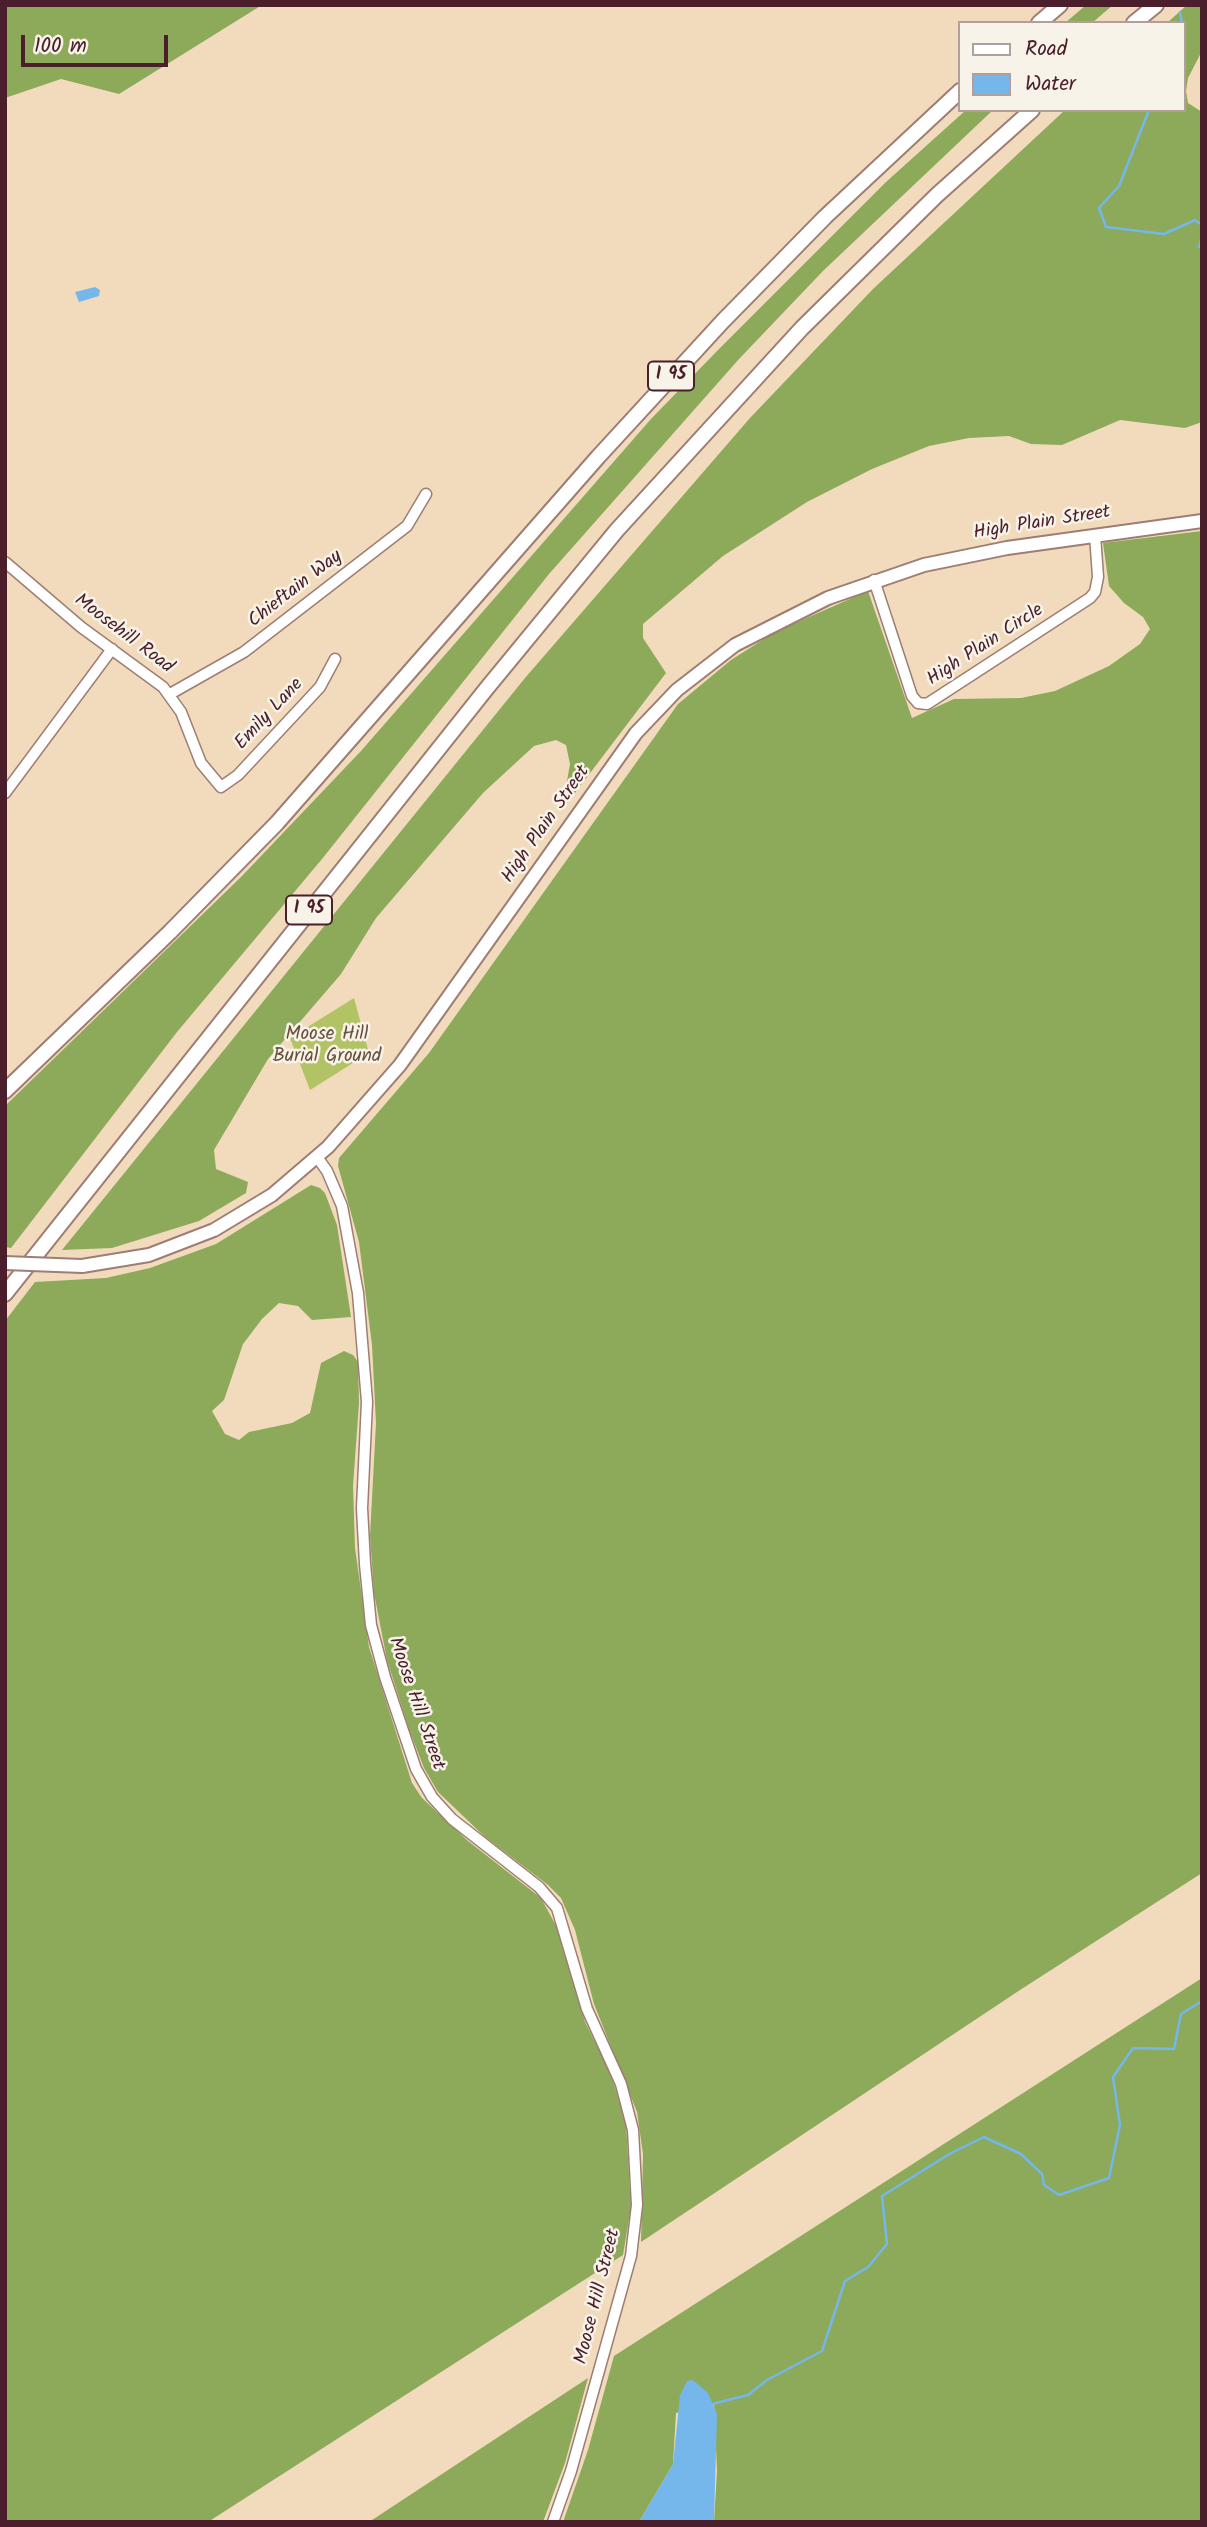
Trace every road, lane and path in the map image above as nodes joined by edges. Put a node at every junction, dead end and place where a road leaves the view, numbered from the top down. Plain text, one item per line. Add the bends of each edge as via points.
1 (1060, 5) edge
2 (1156, 5) edge
3 (1041, 21) edge
4 (1136, 21) edge
5 (958, 94) edge
6 (1030, 112) edge
7 (426, 494) dead end
8 (1202, 521) edge
9 (1095, 535) junction
10 (5, 562) edge
11 (874, 580) junction
12 (112, 649) junction
13 (335, 659) dead end
14 (170, 694) junction
15 (221, 787) joint
16 (5, 793) edge
17 (5, 1091) edge
18 (317, 1157) junction
19 (5, 1263) edge
20 (5, 1294) edge
21 (553, 2522) edge

1 - 3 highway
2 - 4 highway
5 - 17 highway, I 95 via 714,330 277,823
6 - 20 highway, I 95 via 802,328 617,530
7 - 14 street, Chieftain Way via 407,526 244,652
8 - 9 main road, High Plain Street
9 - 11 main road, High Plain Street via 962,556
9 - 11 street, High Plain Circle via 1098,577 1090,598 926,704 912,695
10 - 12 street, Moosehill Road
11 - 18 main road, High Plain Street via 804,608 735,645 696,673 653,714 622,751 400,1065
12 - 14 street, Moosehill Road
12 - 16 street
13 - 15 street, Emily Lane via 320,687 238,775
14 - 15 street, Moosehill Road via 201,763
18 - 19 main road, High Plain Street, bridge via 262,1202 214,1230 149,1255 82,1266
18 - 21 street, Moose Hill Street via 342,1206 358,1293 367,1402 365,1564 375,1643 395,1710 416,1769 432,1797 452,1819 539,1887 557,1908 587,2009 623,2091 633,2130 637,2205 632,2250

